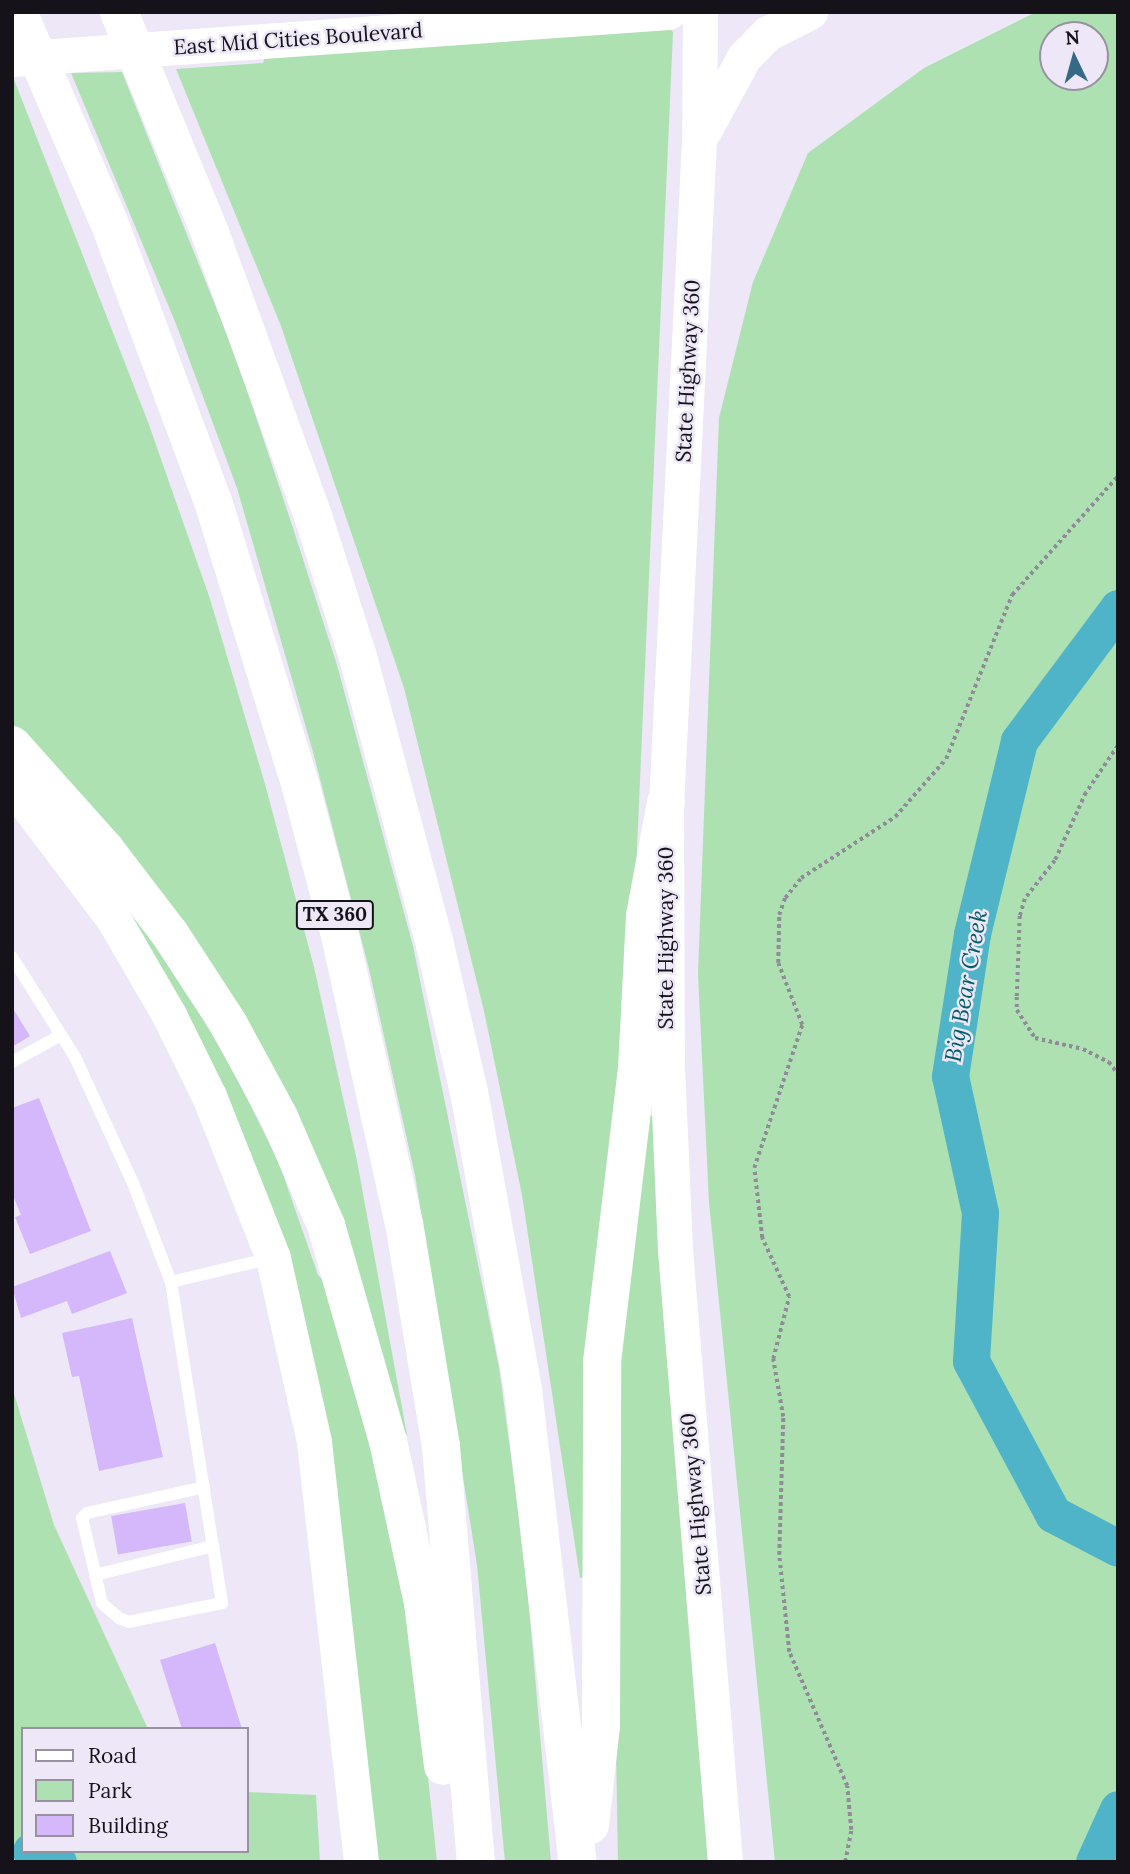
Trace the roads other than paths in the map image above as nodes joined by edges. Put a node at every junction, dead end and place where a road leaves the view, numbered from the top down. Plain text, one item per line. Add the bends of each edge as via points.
1 (18, 12) edge
2 (119, 12) edge
3 (668, 12) edge
4 (700, 12) edge
5 (810, 12) edge
6 (12, 59) edge
7 (699, 141) junction
8 (12, 745) edge
9 (12, 785) edge
10 (666, 803) junction
11 (12, 957) edge
12 (25, 977) junction
13 (12, 985) edge
14 (61, 1035) junction
15 (12, 1062) edge
16 (273, 1258) junction
17 (171, 1282) junction
18 (204, 1486) junction
19 (213, 1546) junction
20 (95, 1575) junction
21 (361, 1862) edge
22 (456, 1862) edge
23 (476, 1862) edge
24 (578, 1862) edge
25 (585, 1862) edge
26 (725, 1862) edge

1 - 23 highway, TX 360 via 109,222 213,501 301,787 339,931 404,1223 441,1446
2 - 24 highway via 210,233 314,519 358,657 435,946 469,1093 523,1390
3 - 6 main road, East Mid Cities Boulevard
4 - 7 main road, State Highway 360
5 - 7 main road via 768,33 744,57 729,77
7 - 10 main road, State Highway 360
8 - 22 highway via 105,849 170,934 228,1023 279,1116 326,1225 388,1441 423,1603
9 - 16 main road via 114,920 169,1015 209,1096
10 - 25 highway via 645,916 637,1069 602,1362 601,1725
10 - 26 main road, State Highway 360 via 667,1066 675,1250
11 - 12 lane
12 - 13 lane
12 - 14 lane
14 - 15 lane
14 - 17 lane via 133,1183
16 - 17 lane
16 - 21 main road via 314,1442
17 - 18 lane
18 - 19 lane
18 - 20 lane via 87,1513 81,1524
19 - 20 lane
19 - 20 lane via 222,1604 216,1607 129,1622 102,1603

